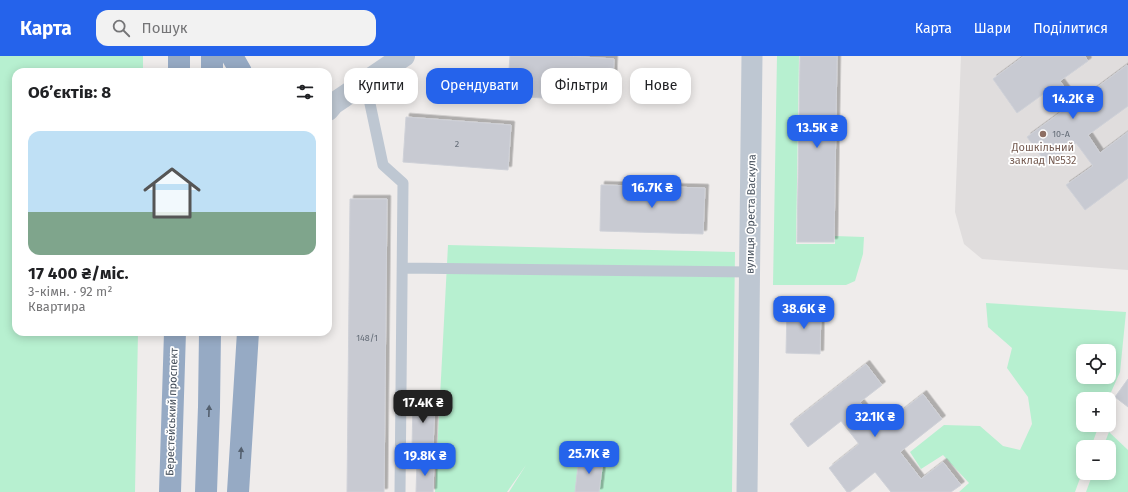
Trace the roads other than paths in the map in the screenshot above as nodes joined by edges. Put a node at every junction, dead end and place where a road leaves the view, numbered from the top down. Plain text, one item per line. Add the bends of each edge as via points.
1 (179, 56) edge
2 (212, 56) edge
3 (404, 56) edge
4 (752, 56) edge
5 (179, 68) edge
6 (212, 68) edge
7 (386, 68) edge
8 (344, 96) edge
9 (370, 104) edge
10 (332, 105) edge
11 (403, 268) junction
12 (750, 272) junction
13 (174, 336) edge
14 (210, 336) edge
15 (248, 336) edge
16 (170, 492) edge
17 (206, 492) edge
18 (238, 492) edge
19 (400, 492) edge
20 (747, 492) edge

1 - 5 highway
2 - 6 highway
3 - 7 street
4 - 12 street, вулиця Ореста Васкула
8 - 10 street
9 - 11 lane via 383,165 403,183
11 - 12 lane
11 - 19 lane
12 - 20 street, вулиця Ореста Васкула
13 - 16 highway, Берестейський проспект
17 -> 14 highway
18 -> 15 highway

